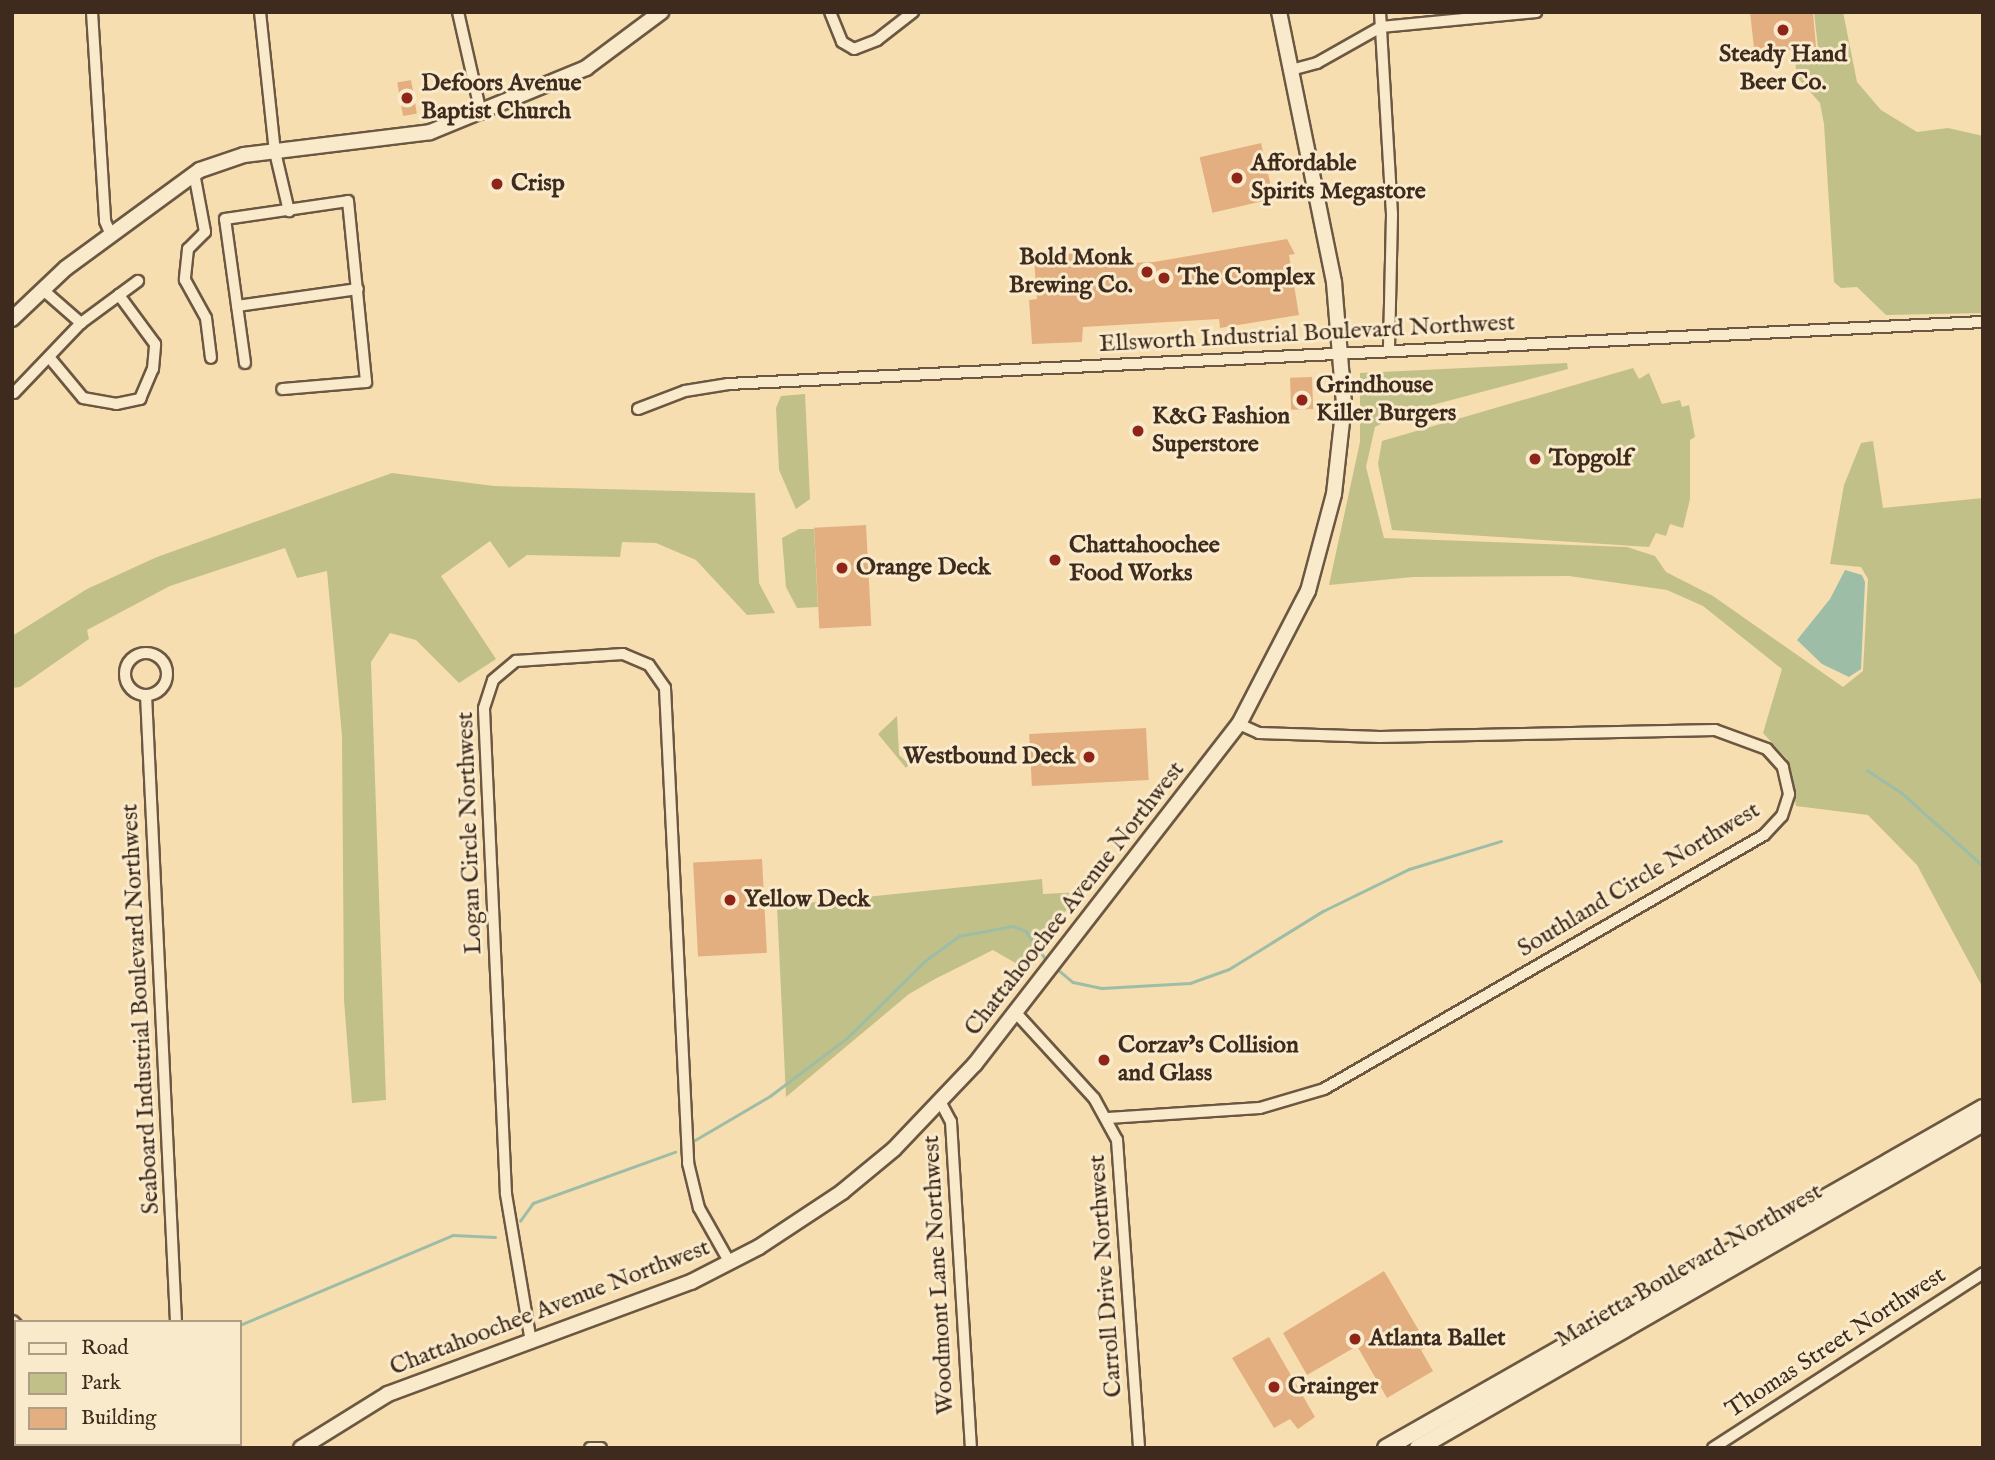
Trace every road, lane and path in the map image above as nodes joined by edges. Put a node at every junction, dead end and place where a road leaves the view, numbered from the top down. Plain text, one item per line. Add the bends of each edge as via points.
1 (92, 12) edge
2 (260, 12) edge
3 (458, 12) edge
4 (661, 12) edge
5 (830, 12) edge
6 (913, 12) edge
7 (1380, 12) edge
8 (1536, 12) edge
9 (1281, 19) edge
10 (1381, 27) junction
11 (1291, 71) junction
12 (481, 113) junction
13 (275, 152) junction
14 (194, 173) junction
15 (289, 211) junction
16 (111, 235) junction
17 (138, 281) dead end
18 (42, 289) junction
19 (358, 289) junction
20 (119, 295) junction
21 (237, 306) junction
22 (12, 319) edge
23 (86, 319) junction
24 (1983, 322) edge
25 (1389, 351) junction
26 (1343, 354) junction
27 (49, 356) junction
28 (211, 358) dead end
29 (245, 363) dead end
30 (282, 389) dead end
31 (14, 393) edge
32 (638, 409) dead end
33 (146, 695) junction
34 (1239, 724) junction
35 (1016, 1013) junction
36 (941, 1103) junction
37 (1983, 1108) edge
38 (1108, 1118) junction
39 (1983, 1123) edge
40 (730, 1263) junction
41 (1983, 1273) edge
42 (176, 1320) edge
43 (531, 1342) junction
44 (301, 1448) edge
45 (590, 1448) edge
46 (601, 1448) edge
47 (971, 1448) edge
48 (1139, 1448) edge
49 (1386, 1448) edge
50 (1418, 1448) edge
51 (1713, 1448) edge

1 - 16 street via 105,221
2 - 13 street
3 - 12 street
4 - 12 street via 586,68
5 - 6 street via 849,47 882,36
7 - 10 street
8 - 10 street
9 - 11 street, Chattahoochee Avenue Northwest
10 - 11 street
10 - 25 street via 1392,215
11 - 26 street, Chattahoochee Avenue Northwest via 1335,282
12 - 13 street via 430,132
13 - 14 street via 231,158
13 - 15 street
14 - 16 street
14 - 28 street via 205,232 188,249 185,280 206,318
15 - 19 street via 348,201
15 - 21 street via 225,219
16 - 18 street
17 - 20 street
18 - 22 street
18 - 23 street
19 - 21 street
19 - 30 street via 366,382
20 - 23 street
20 - 27 street via 155,344 153,369 140,399 116,404 83,398
21 - 29 street
23 - 27 street
24 - 25 street, Ellsworth Industrial Boulevard Northwest
25 - 26 street, Ellsworth Industrial Boulevard Northwest
26 - 32 street, Ellsworth Industrial Boulevard Northwest via 728,384 685,391
26 - 34 street, Chattahoochee Avenue Northwest via 1340,454 1323,543 1288,637
27 - 31 street
33 - 33 street via 161,690 167,677 165,663 147,652 128,661 124,674 129,687
33 - 42 street, Seaboard Industrial Boulevard Northwest
34 - 35 street, Chattahoochee Avenue Northwest
34 - 38 street, Southland Circle Northwest via 1259,733 1380,737 1715,730 1767,748 1783,767 1789,794 1782,816 1764,835 1324,1089 1260,1108
35 - 36 street, Chattahoochee Avenue Northwest
35 - 38 street, Carroll Drive Northwest
36 - 40 street, Chattahoochee Avenue Northwest via 842,1192
36 - 47 street, Woodmont Lane Northwest via 951,1122
37 - 49 main road
38 - 48 street, Carroll Drive Northwest via 1122,1164
39 - 50 main road, Marietta Boulevard Northwest
40 - 43 street, Chattahoochee Avenue Northwest via 655,1297
40 - 43 street, Logan Circle Northwest via 699,1208 688,1163 664,688 649,665 624,654 516,661 493,680 484,708 506,1194
41 - 51 street, Thomas Street Northwest
43 - 44 street, Chattahoochee Avenue Northwest via 388,1394
45 - 46 street

